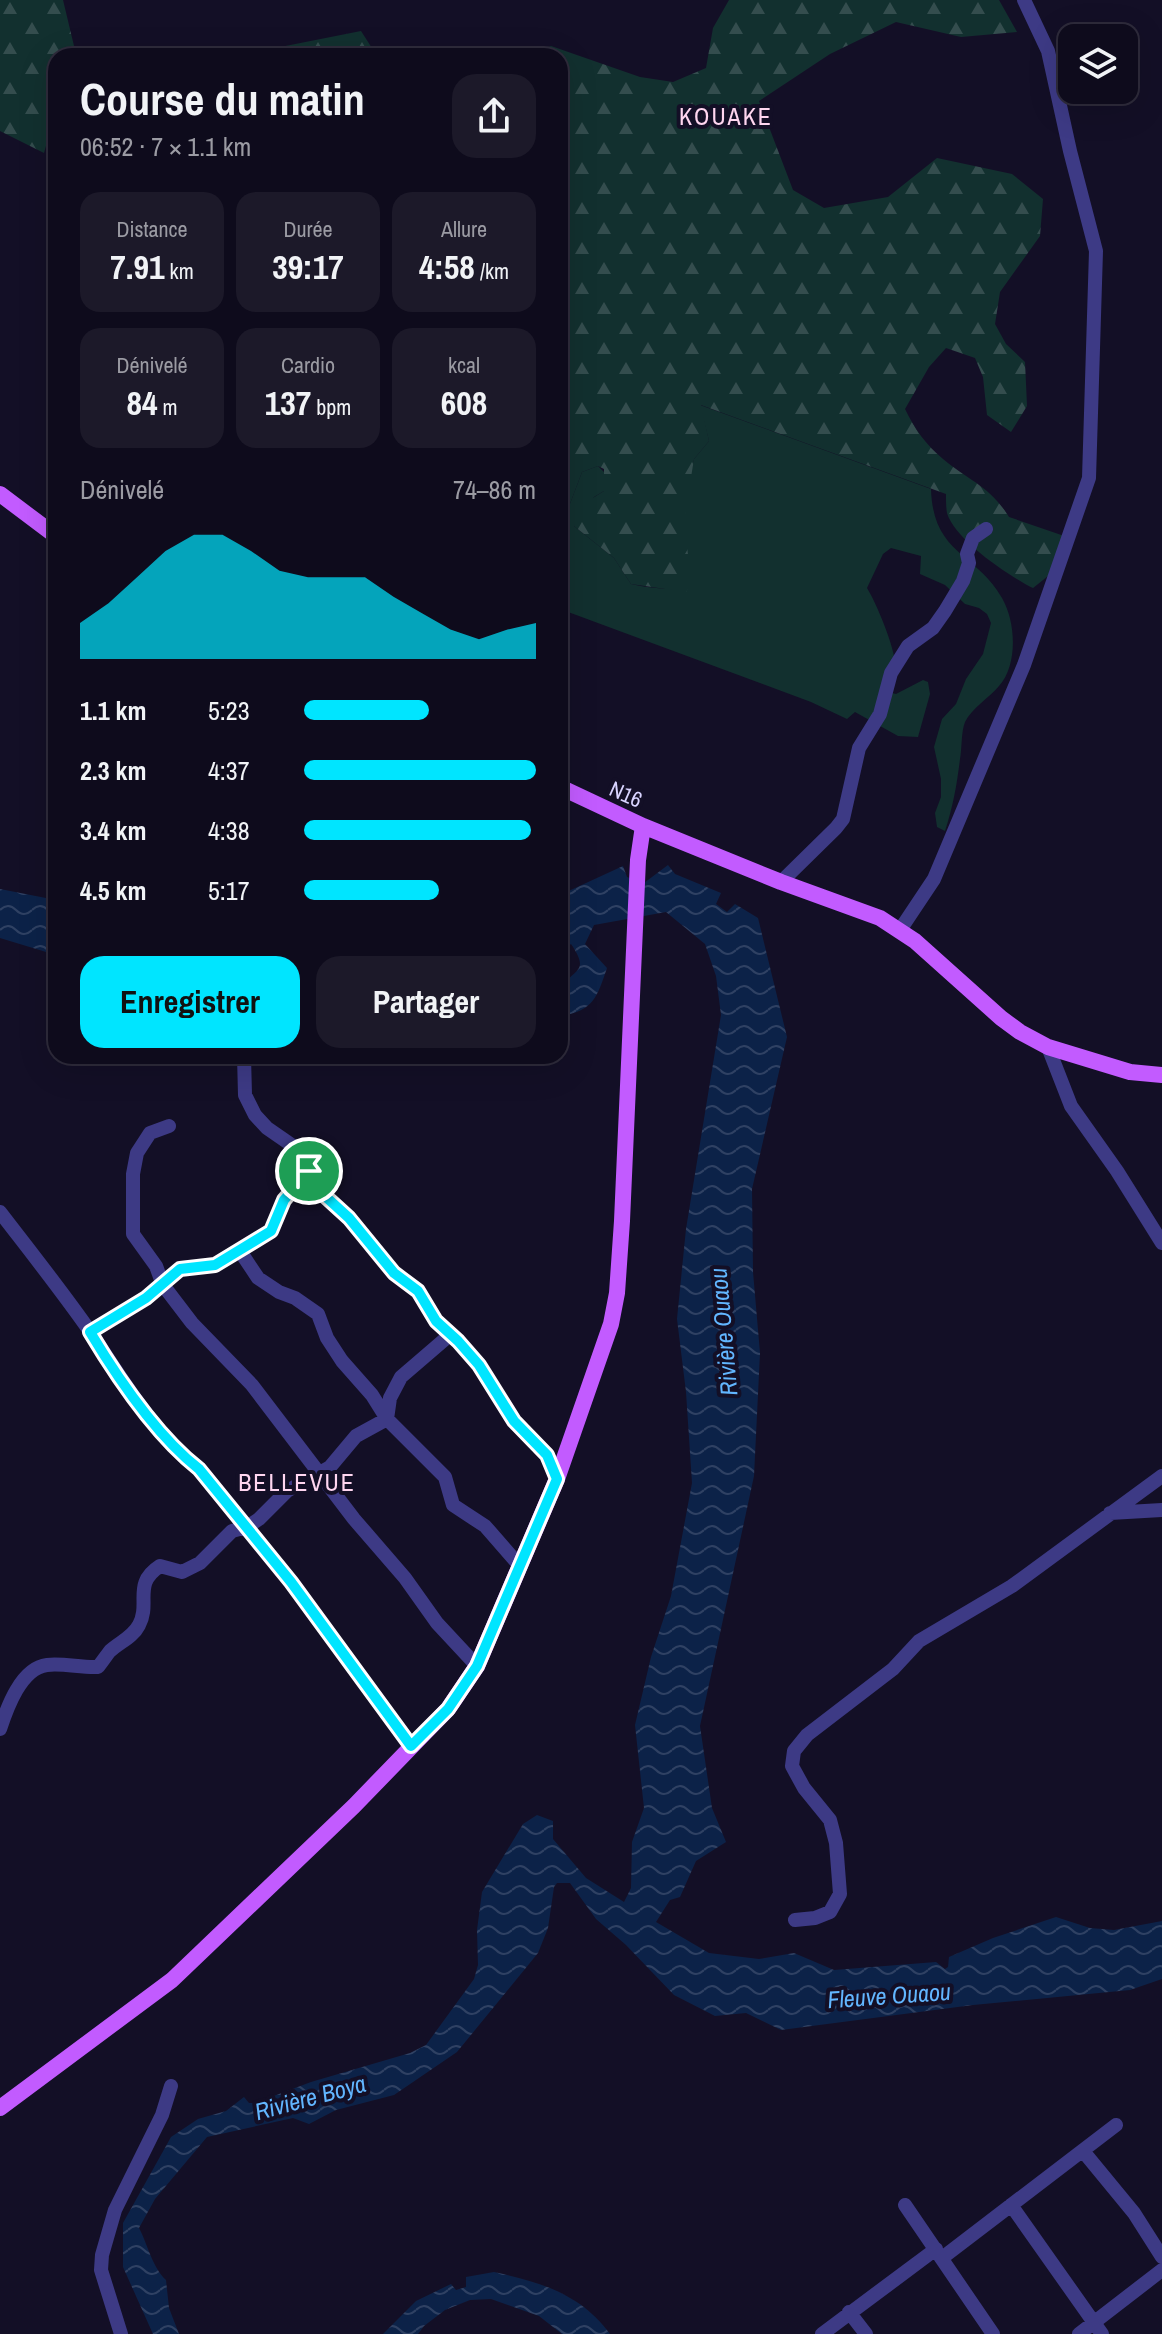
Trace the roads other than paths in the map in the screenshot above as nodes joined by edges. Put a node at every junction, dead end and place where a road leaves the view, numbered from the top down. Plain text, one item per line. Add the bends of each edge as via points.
1 (1024, 0) edge
2 (0, 494) edge
3 (986, 529) dead end
4 (48, 530) edge
5 (568, 791) edge
6 (643, 826) junction
7 (781, 882) junction
8 (900, 930) junction
9 (1048, 1047) junction
10 (244, 1064) edge
11 (1162, 1075) edge
12 (169, 1126) dead end
13 (309, 1171) junction
14 (0, 1212) edge
15 (1162, 1243) edge
16 (240, 1251) junction
17 (163, 1285) junction
18 (90, 1332) junction
19 (451, 1334) junction
20 (387, 1419) junction
21 (319, 1475) junction
22 (1162, 1476) edge
23 (557, 1479) junction
24 (1162, 1510) edge
25 (1110, 1513) junction
26 (247, 1527) junction
27 (520, 1566) junction
28 (477, 1666) junction
29 (0, 1729) edge
30 (411, 1746) junction
31 (795, 1920) dead end
32 (171, 2086) dead end
33 (0, 2108) edge
34 (1116, 2125) dead end
35 (1083, 2151) junction
36 (905, 2205) dead end
37 (1011, 2205) junction
38 (939, 2254) junction
39 (1162, 2257) edge
40 (1162, 2270) edge
41 (849, 2312) junction
42 (1098, 2329) edge
43 (121, 2334) edge
44 (822, 2334) edge
45 (866, 2334) edge
46 (993, 2334) edge
47 (1079, 2334) edge

1 - 8 street via 1048,51 1096,251 1089,478 1024,665 934,879
2 - 4 main road
3 - 7 street via 973,538 963,581 945,611 933,628 908,646 891,673 880,714 859,748 843,819
5 - 6 main road, N16 / N16
6 - 7 main road
6 - 23 main road, N16 / N16 via 617,1293
7 - 8 main road
8 - 9 main road via 1001,1018
9 - 11 main road via 1130,1072
9 - 15 street via 1071,1106
10 - 13 street via 245,1095 255,1115 293,1146
12 - 17 street via 150,1133 137,1153 133,1174 133,1234
13 - 16 street via 284,1200 271,1231
13 - 19 street via 326,1197 394,1273 418,1291
14 - 18 street
16 - 17 street via 215,1265 180,1269
16 - 20 street via 258,1278 318,1314 342,1361
17 - 18 street
17 - 21 street via 252,1385
18 - 26 street via 172,1444
19 - 20 street via 401,1377
19 - 23 street via 479,1365 514,1421 547,1455
20 - 21 street via 356,1436
20 - 27 street via 445,1477 453,1505 485,1526
21 - 26 street via 287,1491
21 - 28 street
22 - 25 street
23 - 27 main road, N16
24 - 25 street
25 - 31 street via 1012,1586 919,1641 794,1751 792,1766 830,1820 840,1894 830,1912
26 - 29 street via 232,1531 200,1563 182,1572 160,1566 149,1573 137,1629 98,1667 45,1665 28,1676
26 - 30 street
27 - 28 main road, N16
28 - 30 main road, N16 via 448,1709
30 - 33 main road, N16 via 172,1980
32 - 43 street via 115,2210 102,2255 101,2270
34 - 35 street
35 - 37 street
35 - 39 street
36 - 38 street
37 - 38 street
37 - 42 street
38 - 41 street
38 - 46 street
40 - 42 street
41 - 44 street
41 - 45 street
42 - 47 street

